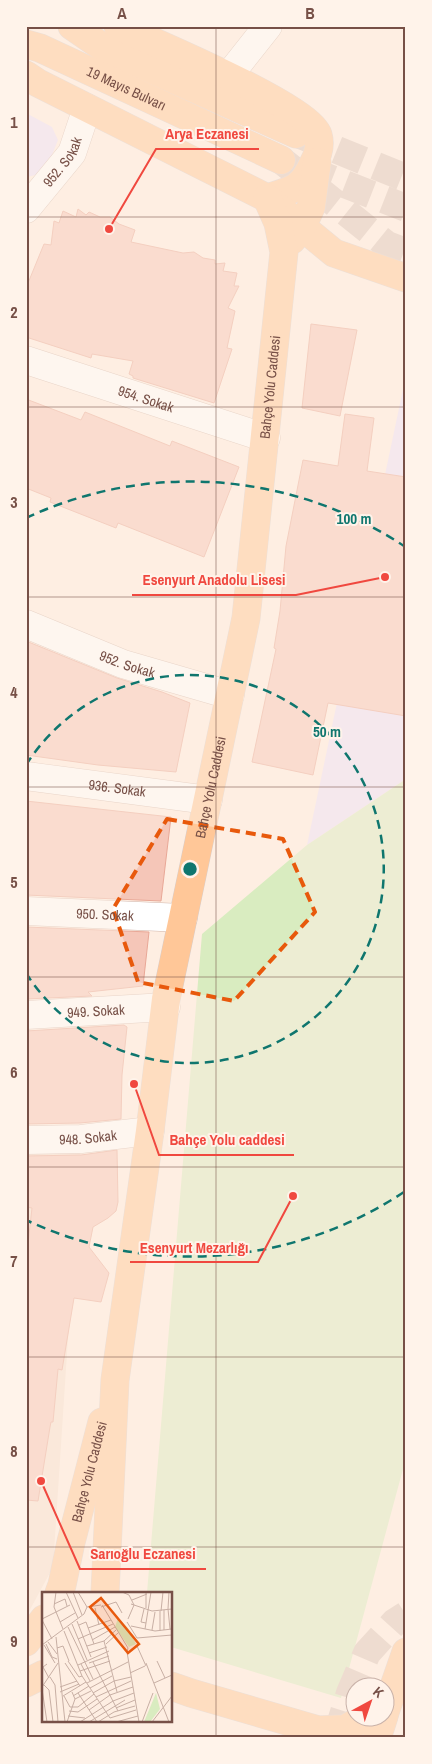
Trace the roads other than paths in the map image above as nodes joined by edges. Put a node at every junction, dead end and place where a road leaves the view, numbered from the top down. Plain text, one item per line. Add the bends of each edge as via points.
1 (72, 26) edge
2 (118, 26) edge
3 (268, 26) edge
4 (26, 44) edge
5 (234, 69) dead end
6 (26, 75) edge
7 (87, 108) junction
8 (296, 134) tunnel mouth
9 (318, 155) junction
10 (281, 160) tunnel mouth
11 (267, 198) junction
12 (26, 210) edge
13 (302, 227) junction
14 (284, 252) junction
15 (406, 278) edge
16 (26, 360) edge
17 (266, 438) junction
18 (26, 624) edge
19 (230, 695) junction
20 (26, 776) edge
21 (208, 800) junction
22 (26, 911) edge
23 (183, 918) junction
24 (166, 1007) junction
25 (26, 1014) edge
26 (150, 1131) junction
27 (26, 1140) edge
28 (115, 1380) junction
29 (59, 1592) edge
30 (105, 1592) edge
31 (406, 1652) edge
32 (42, 1675) edge
33 (394, 1682) edge
34 (26, 1683) edge
35 (172, 1686) edge
36 (172, 1698) edge
37 (350, 1726) edge
38 (381, 1726) edge
39 (298, 1738) edge
40 (377, 1738) edge

1 - 8 main road, 19 Mayıs Bulvarı via 104,48
2 - 9 main road via 253,88 297,112 318,134
3 - 5 street
4 - 10 main road, 19 Mayıs Bulvarı
6 - 7 main road
7 - 11 main road
7 - 12 street, 952. Sokak via 72,153
9 - 11 main road via 295,190
9 - 13 main road via 312,207
11 - 13 main road
11 - 14 main road, Bahçe Yolu Caddesi via 278,223
13 - 14 main road
13 - 15 main road via 334,253
14 - 17 main road, Bahçe Yolu Caddesi
16 - 17 street, 954. Sokak
17 - 19 main road, Bahçe Yolu Caddesi via 246,618
18 - 19 street, 952. Sokak via 123,664
19 - 21 main road, Bahçe Yolu Caddesi
20 - 21 street, 936. Sokak
21 - 23 main road, Bahçe Yolu Caddesi
22 - 23 street, 950. Sokak
23 - 24 main road, Bahçe Yolu Caddesi
24 - 25 street, 949. Sokak
24 - 26 main road, Bahçe Yolu Caddesi
26 - 27 street, 948. Sokak via 81,1139
26 - 28 main road, Bahçe Yolu Caddesi
28 - 29 main road, Bahçe Yolu Caddesi via 96,1441
28 - 30 main road, Bahçe Yolu Caddesi
31 - 33 main road
32 - 34 main road
35 - 37 main road via 318,1730
36 - 39 main road
38 - 40 main road

